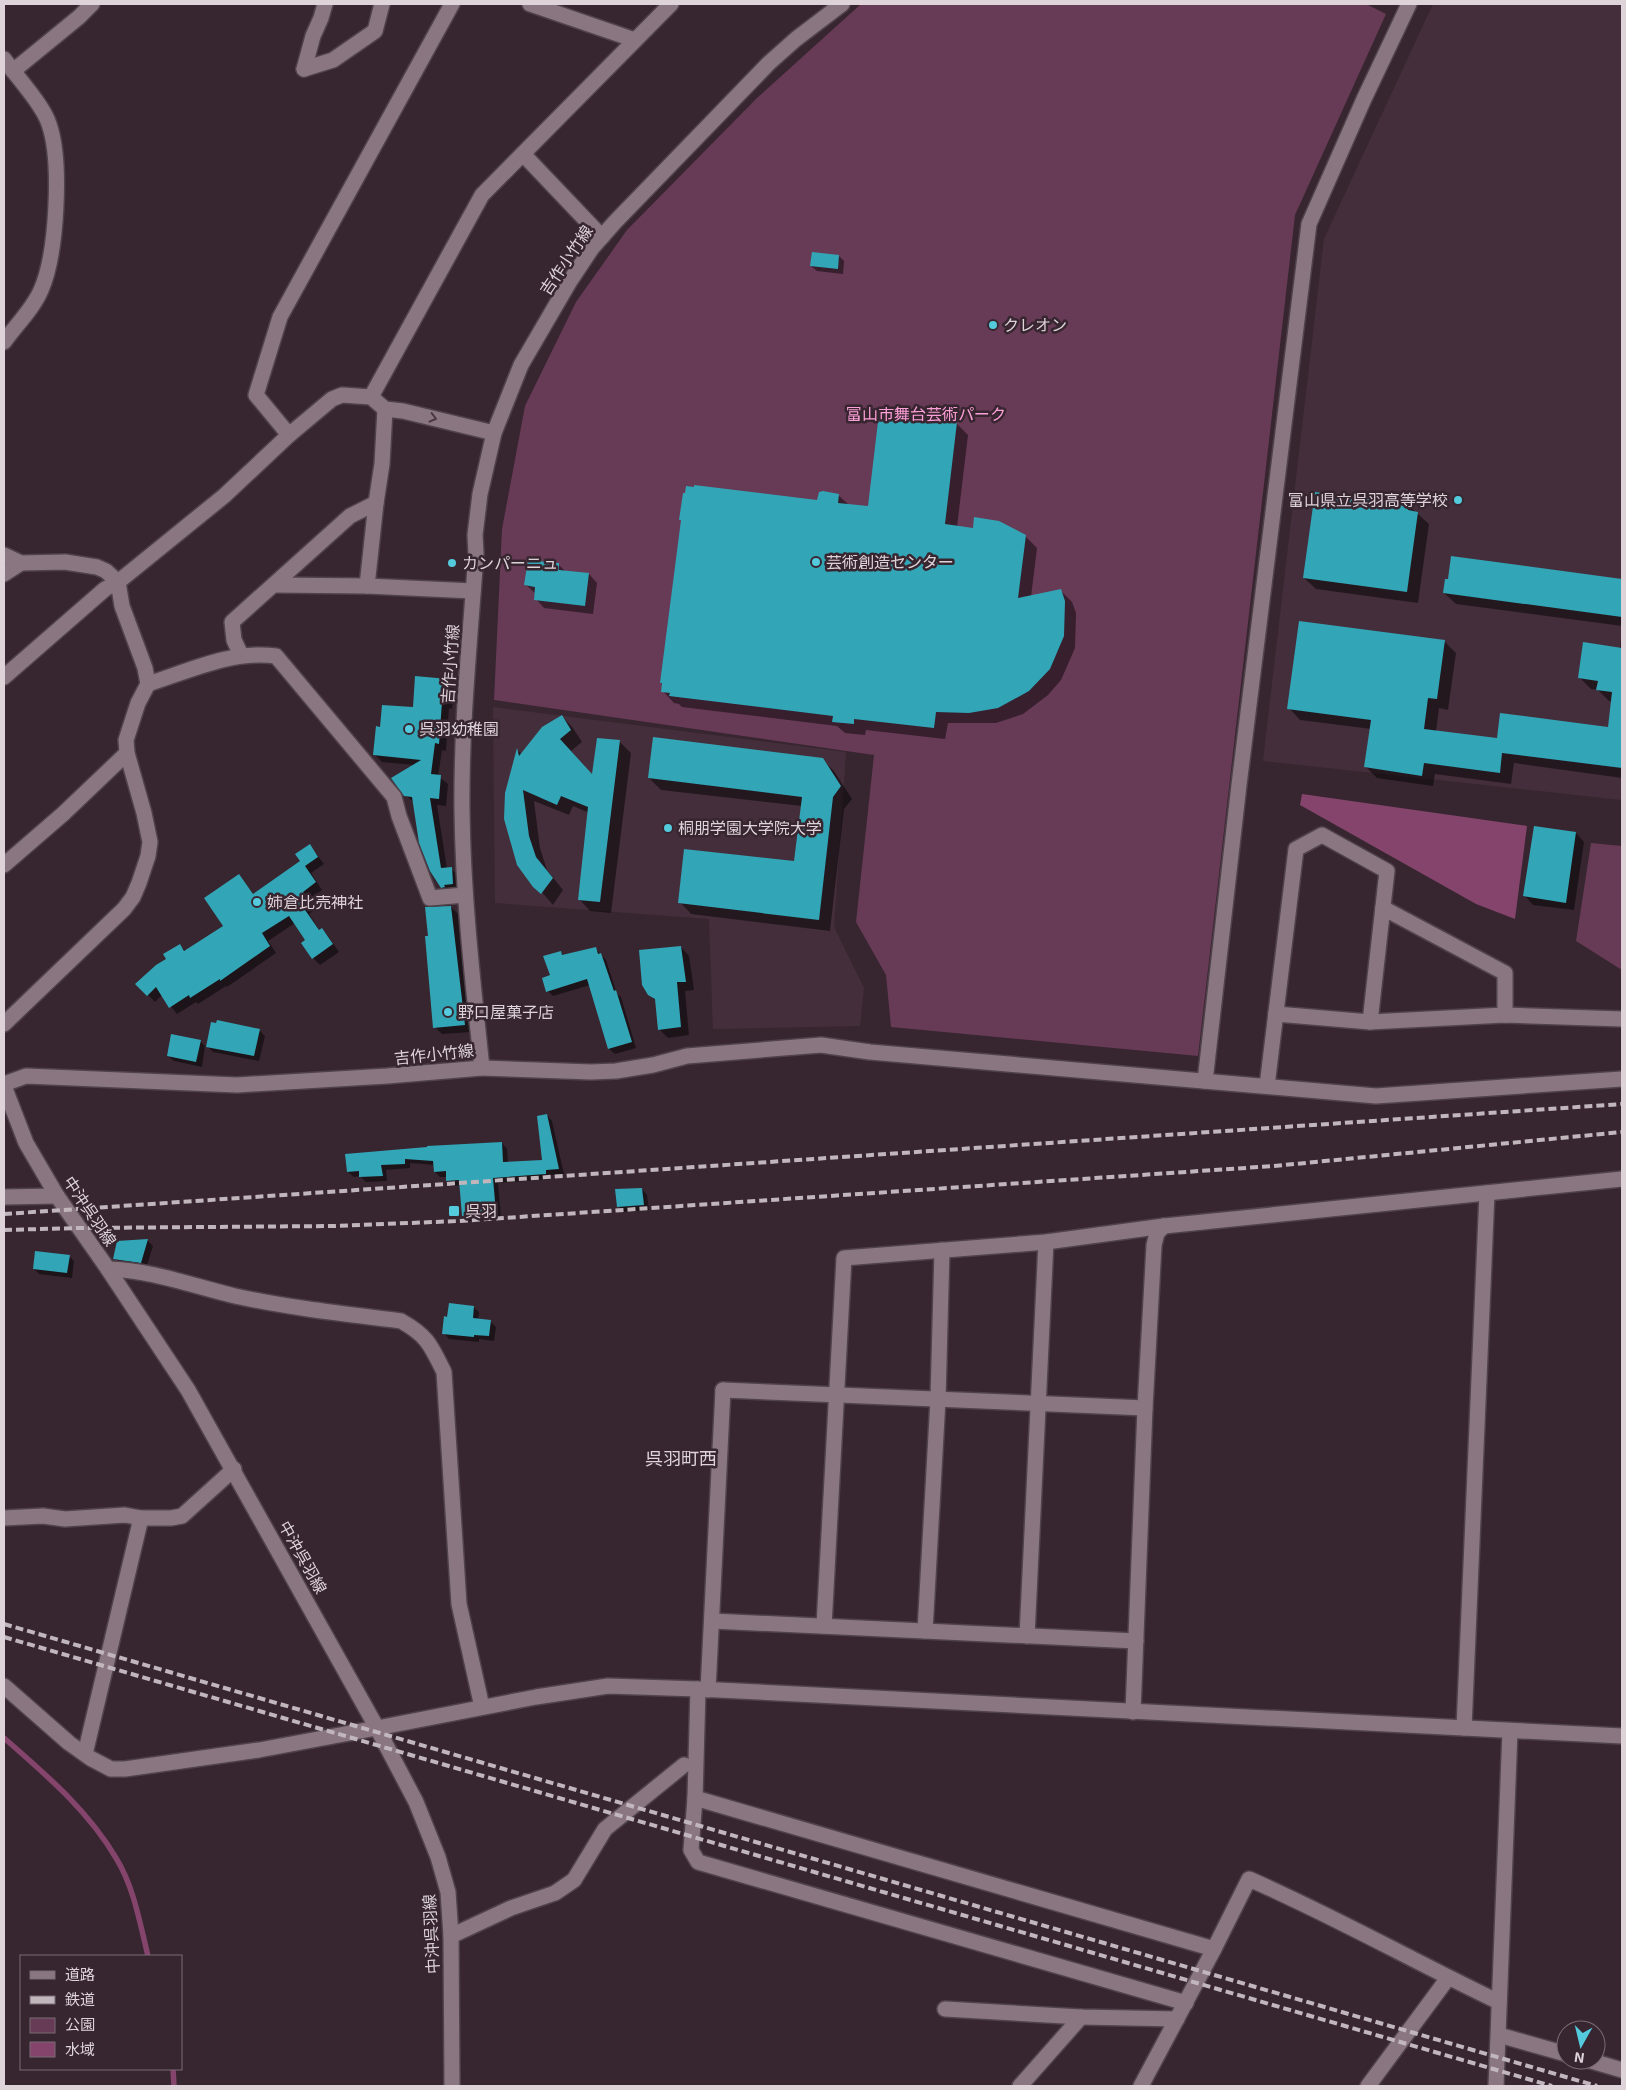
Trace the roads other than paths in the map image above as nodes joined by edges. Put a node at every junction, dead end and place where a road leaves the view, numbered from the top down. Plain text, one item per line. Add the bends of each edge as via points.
1 (92, 4) edge
2 (325, 4) edge
3 (382, 4) edge
4 (452, 4) edge
5 (530, 4) edge
6 (671, 4) edge
7 (842, 4) edge
8 (1409, 4) edge
9 (635, 40) junction
10 (8, 65) edge
11 (523, 154) junction
12 (602, 236) junction
13 (4, 342) edge
14 (371, 397) junction
15 (385, 409) junction
16 (494, 433) junction
17 (290, 435) junction
18 (376, 503) junction
19 (4, 555) edge
20 (21, 563) junction
21 (4, 574) edge
22 (118, 582) junction
23 (274, 585) junction
24 (367, 586) junction
25 (473, 591) junction
26 (241, 655) junction
27 (4, 677) edge
28 (148, 684) junction
29 (127, 753) junction
30 (4, 865) edge
31 (465, 895) junction
32 (1383, 908) junction
33 (1276, 1014) junction
34 (1505, 1015) junction
35 (1622, 1019) edge
36 (1370, 1022) junction
37 (4, 1024) edge
38 (482, 1068) junction
39 (1205, 1080) junction
40 (1622, 1080) edge
41 (4, 1085) edge
42 (1267, 1086) junction
43 (1622, 1179) edge
44 (1487, 1192) junction
45 (57, 1196) junction
46 (4, 1198) edge
47 (1164, 1226) junction
48 (1046, 1242) junction
49 (942, 1250) junction
50 (108, 1269) junction
51 (836, 1395) junction
52 (938, 1399) junction
53 (1039, 1404) junction
54 (1145, 1408) junction
55 (234, 1469) junction
56 (4, 1518) edge
57 (142, 1518) junction
58 (712, 1621) junction
59 (824, 1626) junction
60 (925, 1631) junction
61 (1027, 1636) junction
62 (1136, 1641) junction
63 (4, 1686) edge
64 (703, 1689) junction
65 (482, 1707) junction
66 (1133, 1712) junction
67 (377, 1728) junction
68 (1464, 1728) junction
69 (1510, 1731) junction
70 (1622, 1736) edge
71 (85, 1754) junction
72 (684, 1765) dead end
73 (695, 1798) junction
74 (451, 1936) junction
75 (1214, 1949) junction
76 (1448, 1978) junction
77 (1186, 2002) junction
78 (1499, 2002) junction
79 (944, 2009) dead end
80 (1081, 2017) junction
81 (1177, 2019) junction
82 (1499, 2035) junction
83 (1556, 2051) edge
84 (1606, 2065) edge
85 (1622, 2070) edge
86 (452, 2086) edge
87 (1020, 2086) edge
88 (1141, 2086) edge
89 (1368, 2086) edge
90 (1496, 2086) edge

1 - 10 street
2 - 3 street via 304,69 333,60 375,31
4 - 17 street via 280,317 256,395
5 - 9 street
6 - 9 street
7 - 12 street, 吉作小竹線 via 769,63
8 - 39 street via 1309,224
9 - 11 street
10 - 13 street via 49,124 53,139 56,206 50,258 41,290 35,303
11 - 12 street
11 - 14 street via 482,195
12 - 16 street, 吉作小竹線 via 570,281 521,365
14 - 15 street
14 - 17 street via 342,395 332,399
15 -> 16 street
15 - 18 street
16 - 25 street, 吉作小竹線 via 474,535
17 - 22 street via 224,496
18 - 23 street via 350,516
18 - 24 street
19 - 20 street
20 - 21 street
20 - 22 street via 82,564 106,571
22 - 27 street via 105,589
22 - 28 street via 122,606
23 - 24 street
23 - 26 street via 232,622 234,640
24 - 25 street
25 - 31 street, 吉作小竹線 via 462,762
26 - 28 street
26 - 31 street via 276,656 383,782 394,798 430,898
28 - 29 street via 126,740
29 - 30 street
29 - 37 street via 150,833 148,856 136,890 118,915
31 - 38 street, 吉作小竹線
32 - 33 street via 1387,871 1322,835 1296,850
32 - 34 street via 1505,973
32 - 36 street
33 - 36 street
33 - 42 street
34 - 35 street
34 - 36 street
38 - 39 street via 616,1071 687,1056 821,1045 870,1052
38 - 41 street, 吉作小竹線 via 237,1085 26,1076
39 - 42 street
40 - 42 street via 1376,1096
41 - 45 street, 中沖呉羽線 via 26,1143
43 - 44 street
44 - 47 street
44 - 68 street
45 - 46 street
45 - 50 street, 中沖呉羽線
47 - 48 street
47 - 54 street via 1157,1233 1154,1245
48 - 49 street
48 - 53 street
49 - 51 street via 844,1258
49 - 52 street
50 - 55 street, 中沖呉羽線 via 188,1390
50 - 65 street via 128,1269 236,1296 401,1321 430,1342 444,1372 459,1604
51 - 52 street
51 - 58 street via 723,1390
51 - 59 street
52 - 53 street
52 - 60 street
53 - 54 street
53 - 61 street
54 - 62 street
55 - 57 street via 182,1516
55 - 67 street, 中沖呉羽線
56 - 57 street via 43,1516 65,1519 125,1515
57 - 71 street
58 - 59 street
58 - 64 street
59 - 60 street
60 - 61 street
61 - 62 street
62 - 66 street
63 - 71 street via 69,1744
64 - 65 street via 608,1686
64 - 66 street
64 - 73 street
65 - 67 street
66 - 68 street
67 - 71 street via 259,1750 125,1769 111,1769
67 - 74 street, 中沖呉羽線 via 416,1802 438,1857 448,1892
68 - 69 street
69 - 70 street
69 - 78 street
72 - 74 street via 605,1829 574,1880 555,1893 511,1908
73 - 75 street
73 - 77 street via 691,1850 698,1862
74 - 86 street, 中沖呉羽線
75 - 76 street via 1249,1879 1295,1899
75 - 77 street
76 - 78 street
76 - 89 street
77 - 81 street
78 - 82 street
79 - 80 street
80 - 81 street
80 - 87 street
81 - 88 street
82 - 83 street
82 - 90 street
84 - 85 street

